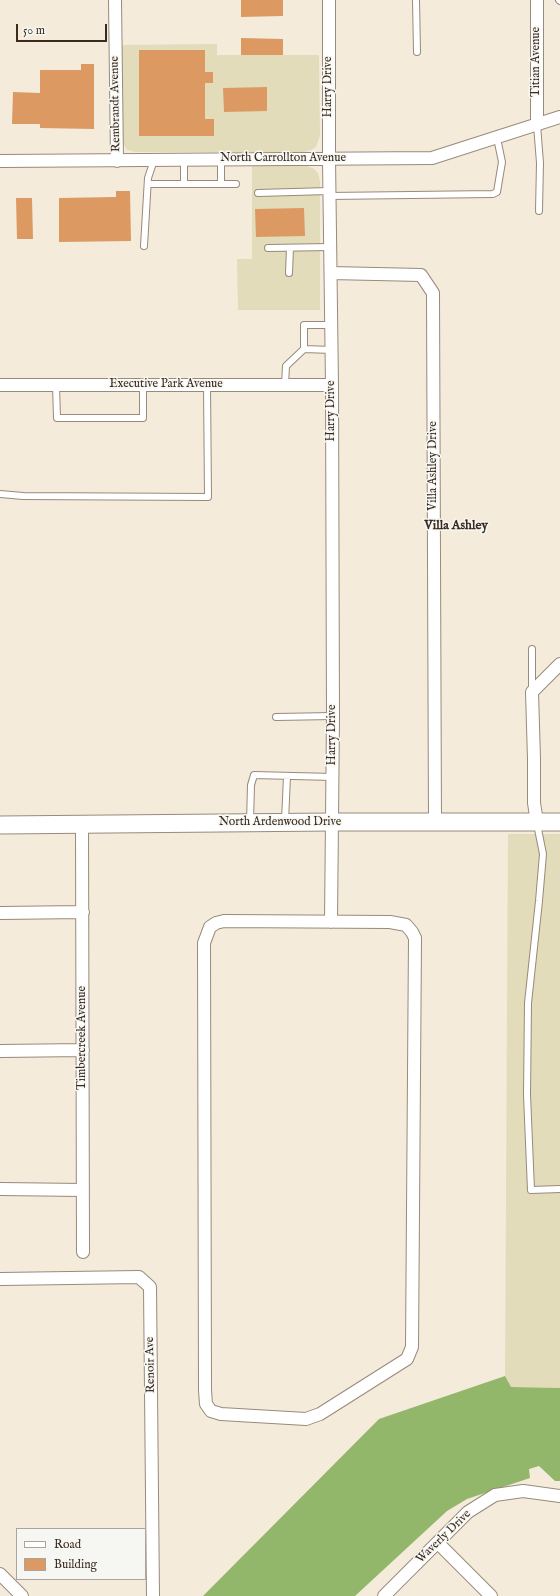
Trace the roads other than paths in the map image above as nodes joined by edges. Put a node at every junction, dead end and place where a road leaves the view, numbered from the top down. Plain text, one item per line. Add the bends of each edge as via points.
1 (115, 0) edge
2 (330, 0) edge
3 (416, 0) edge
4 (537, 0) edge
5 (416, 52) dead end
6 (560, 117) edge
7 (537, 125) junction
8 (497, 138) junction
9 (329, 159) junction
10 (154, 160) junction
11 (184, 160) junction
12 (221, 160) junction
13 (0, 161) edge
14 (117, 161) junction
15 (148, 184) junction
16 (184, 184) junction
17 (221, 184) junction
18 (236, 184) dead end
19 (258, 193) dead end
20 (330, 194) junction
21 (539, 211) dead end
22 (144, 246) dead end
23 (330, 247) junction
24 (268, 248) dead end
25 (290, 248) junction
26 (289, 273) dead end
27 (331, 273) junction
28 (331, 325) junction
29 (304, 349) junction
30 (332, 350) junction
31 (0, 384) edge
32 (56, 385) junction
33 (144, 385) junction
34 (207, 385) junction
35 (285, 385) junction
36 (332, 385) junction
37 (0, 494) edge
38 (532, 649) dead end
39 (560, 664) edge
40 (532, 692) junction
41 (333, 716) junction
42 (276, 717) dead end
43 (287, 776) junction
44 (333, 777) junction
45 (259, 790) dead end
46 (251, 794) junction
47 (259, 798) dead end
48 (285, 822) junction
49 (332, 822) junction
50 (537, 822) junction
51 (560, 822) edge
52 (250, 823) junction
53 (435, 823) junction
54 (0, 824) edge
55 (82, 824) junction
56 (83, 912) junction
57 (0, 913) edge
58 (331, 922) junction
59 (83, 1050) junction
60 (0, 1051) edge
61 (0, 1189) edge
62 (560, 1189) edge
63 (83, 1190) junction
64 (83, 1252) dead end
65 (0, 1279) edge
66 (560, 1496) edge
67 (438, 1543) junction
68 (0, 1574) edge
69 (22, 1596) edge
70 (153, 1596) edge
71 (384, 1596) edge
72 (491, 1596) edge

1 - 14 street, Rembrandt Avenue
2 - 9 street, Harry Drive
3 - 5 lane
4 - 7 street, Titian Avenue
6 - 7 street, North Carrollton Avenue
7 - 8 street, North Carrollton Avenue
7 - 21 lane via 540,162
8 - 9 street, North Carrollton Avenue via 432,158
8 - 20 lane via 502,162 497,192
9 - 12 street, North Carrollton Avenue
9 - 20 street, Harry Drive
10 - 11 street, North Carrollton Avenue
10 - 14 street, North Carrollton Avenue
10 - 15 lane
11 - 12 street, North Carrollton Avenue
11 - 16 lane
12 - 17 lane
13 - 14 street, North Carrollton Avenue
15 - 16 lane
15 - 22 lane
16 - 17 lane
17 - 18 lane
19 - 20 lane
20 - 23 street, Harry Drive
23 - 25 lane
23 - 27 street, Harry Drive
24 - 25 lane
25 - 26 lane
27 - 28 street, Harry Drive
27 - 53 street, Villa Ashley Drive via 421,275 433,294
28 - 29 lane via 304,325
28 - 30 street, Harry Drive
29 - 30 lane
29 - 35 lane via 286,366
30 - 36 street, Harry Drive
31 - 32 street, Executive Park Avenue
32 - 33 street, Executive Park Avenue
32 - 33 lane via 57,418 143,418
33 - 34 street, Executive Park Avenue
34 - 35 street, Executive Park Avenue
34 - 37 lane via 208,497
35 - 36 street, Executive Park Avenue
36 - 41 street, Harry Drive
38 - 40 lane
39 - 40 street
40 - 50 street via 534,803
41 - 42 lane
41 - 44 street, Harry Drive
43 - 44 lane
43 - 46 lane via 254,775
43 - 48 lane via 284,791
44 - 49 street, Harry Drive
45 - 46 lane
46 - 47 lane
46 - 52 lane
48 - 49 street, North Ardenwood Drive
48 - 52 street, North Ardenwood Drive
49 - 53 street, North Ardenwood Drive
49 - 58 street, Harry Drive
50 - 51 street, North Ardenwood Drive
50 - 53 street, North Ardenwood Drive
50 - 62 lane via 543,854 528,1003 527,1095 531,1190
52 - 55 street, North Ardenwood Drive
54 - 55 street, North Ardenwood Drive
55 - 56 street, Timbercreek Avenue
56 - 57 street
56 - 59 street, Timbercreek Avenue
58 - 58 street via 224,921 210,927 204,943 205,1390 206,1404 211,1411 221,1414 306,1419 320,1414 407,1359 412,1347 414,938 406,925 390,922
59 - 60 street
59 - 63 street, Timbercreek Avenue
61 - 63 street
63 - 64 street, Timbercreek Avenue
65 - 70 street, Renoir Ave via 140,1277 150,1287
66 - 67 street, Waverly Drive via 522,1491 495,1495 468,1512
67 - 71 street, Waverly Drive
67 - 72 street
68 - 69 street

